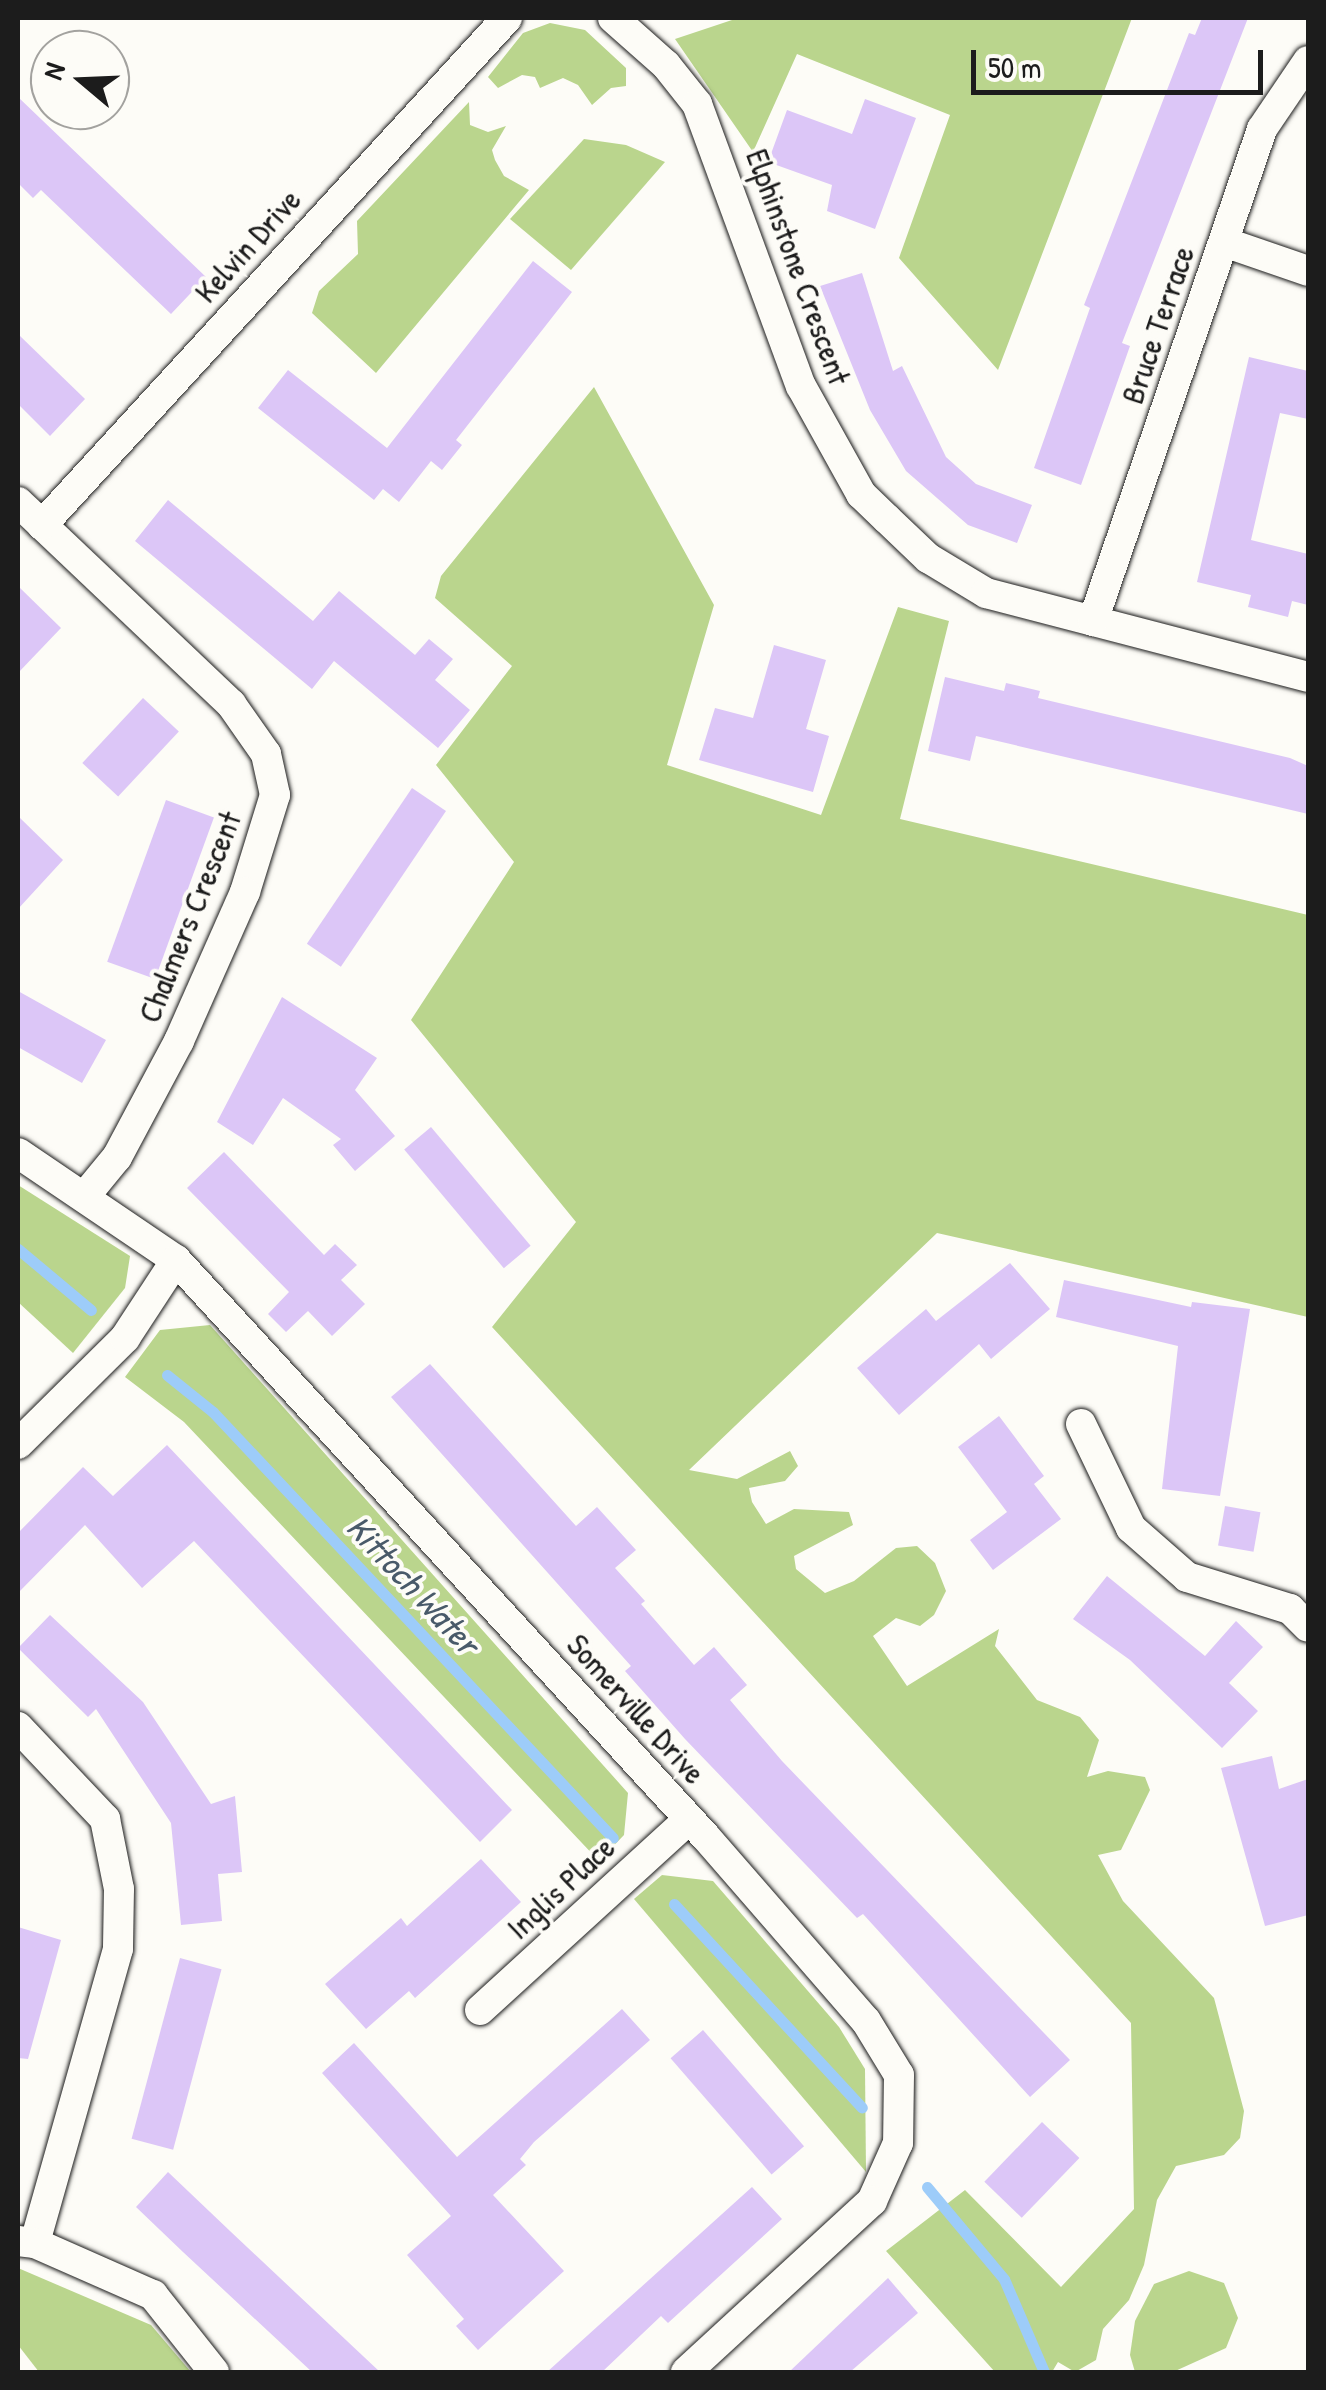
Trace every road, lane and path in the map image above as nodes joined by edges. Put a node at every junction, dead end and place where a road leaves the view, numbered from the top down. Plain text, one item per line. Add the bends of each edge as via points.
1 (507, 18) edge
2 (613, 18) edge
3 (1308, 61) edge
4 (1224, 242) junction
5 (1308, 271) edge
6 (18, 502) edge
7 (42, 525) junction
8 (1093, 621) junction
9 (1308, 676) edge
10 (18, 1153) edge
11 (85, 1196) junction
12 (176, 1260) junction
13 (1081, 1424) dead end
14 (18, 1444) edge
15 (1308, 1627) edge
16 (18, 1727) edge
17 (688, 1818) junction
18 (480, 2010) dead end
19 (26, 2242) edge
20 (214, 2372) edge
21 (686, 2372) edge

1 - 7 street, Kelvin Drive
2 - 8 street, Elphinstone Crescent via 666,65 697,104 800,386 861,494 928,558 986,593
3 - 4 street, Bruce Terrace via 1262,129
4 - 5 street
4 - 8 street, Bruce Terrace
6 - 7 street, Chalmers Crescent
7 - 11 street, Chalmers Crescent via 231,704 266,754 275,795 245,892 180,1041 118,1157
8 - 9 street, Elphinstone Crescent
10 - 11 street, Somerville Drive
11 - 12 street, Somerville Drive
12 - 14 street via 125,1338
12 - 17 street, Somerville Drive
13 - 15 street via 1131,1528 1187,1576 1290,1609
16 - 19 street via 105,1819 119,1888 118,1949
17 - 18 street, Inglis Place
17 - 21 street, Somerville Drive via 866,2021 899,2075 898,2143 872,2201
19 - 20 street via 153,2295

